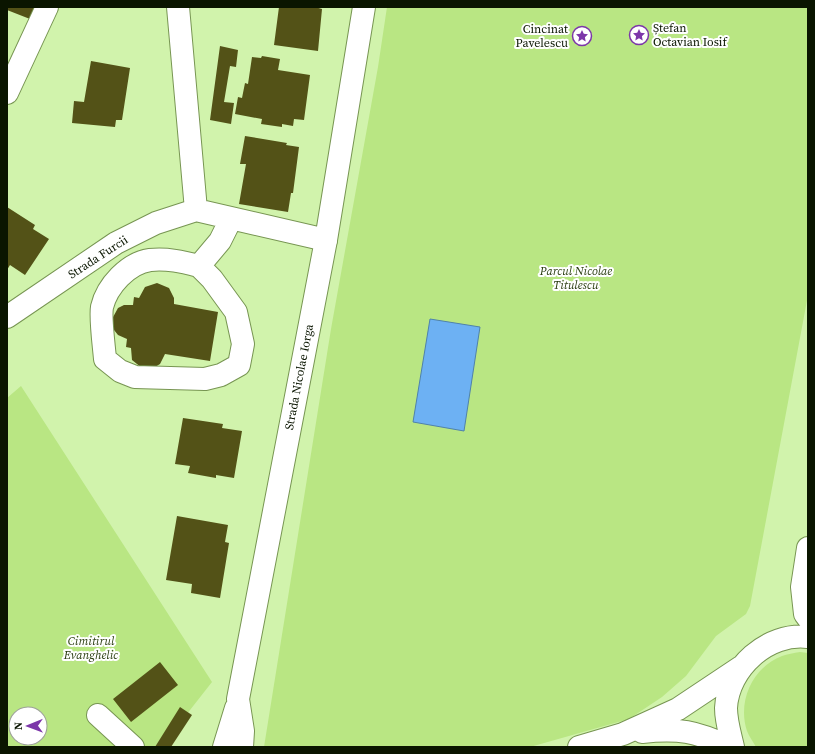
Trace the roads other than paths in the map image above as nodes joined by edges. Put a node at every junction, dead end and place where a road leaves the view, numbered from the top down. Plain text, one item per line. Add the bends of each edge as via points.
1 (47, 7) edge
2 (178, 7) edge
3 (364, 7) edge
4 (7, 93) edge
5 (196, 210) junction
6 (231, 219) junction
7 (326, 240) junction
8 (199, 266) junction
9 (7, 317) edge
10 (808, 548) edge
11 (808, 618) edge
12 (808, 637) edge
13 (741, 667) junction
14 (238, 699) junction
15 (98, 715) dead end
16 (623, 734) junction
17 (133, 747) edge
18 (224, 747) edge
19 (242, 747) edge
20 (579, 747) edge
21 (730, 747) edge
22 (733, 747) edge

1 - 4 main road
2 - 5 main road
3 - 7 main road, Strada Nicolae Iorga
5 - 6 main road
5 - 9 main road, Strada Furcii via 156,223 116,243
6 - 7 main road
6 - 8 main road via 220,241
7 - 14 main road, Strada Nicolae Iorga
8 - 8 main road via 177,260 149,260 127,270 110,286 102,308 105,359 120,371 135,377 205,378 221,375 239,364 243,344 236,312 212,278
10 - 11 main road via 802,587 805,614
12 - 13 main road via 778,640 758,650
13 - 16 main road via 678,709
13 - 22 main road via 731,686 726,707
14 - 18 main road
14 - 19 main road, Strada Nicolae Iorga via 244,731
15 - 17 main road
16 - 20 main road
16 - 21 main road via 669,729 707,737

